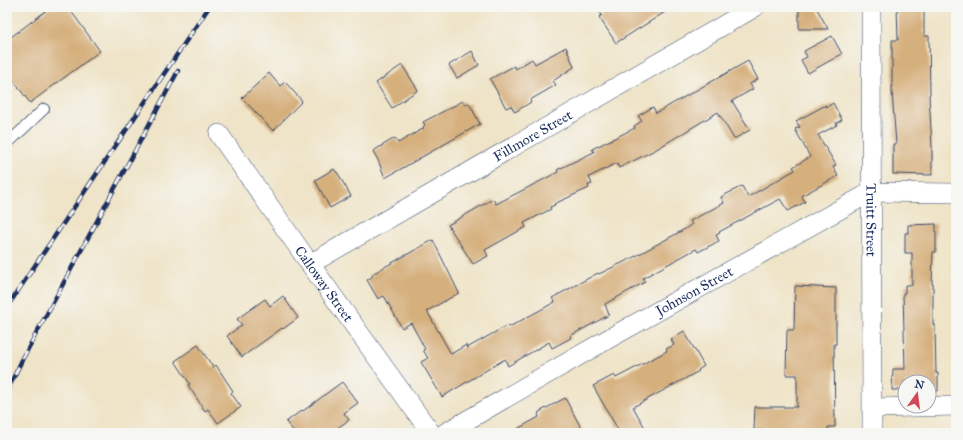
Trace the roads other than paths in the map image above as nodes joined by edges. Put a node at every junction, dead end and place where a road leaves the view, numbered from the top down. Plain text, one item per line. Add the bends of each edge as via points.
1 (756, 7) edge
2 (871, 7) edge
3 (44, 109) dead end
4 (219, 134) dead end
5 (7, 144) edge
6 (871, 192) junction
7 (956, 193) edge
8 (310, 264) junction
9 (956, 406) edge
10 (873, 408) junction
11 (431, 433) edge
12 (445, 433) edge
13 (872, 433) edge

1 - 8 street, Fillmore Street
2 - 6 street, Truitt Street
3 - 5 lane
4 - 8 street, Calloway Street
6 - 7 street, Johnson Street
6 - 10 street, Truitt Street
6 - 12 street, Johnson Street
8 - 11 street, Calloway Street
9 - 10 street
10 - 13 street, Truitt Street

